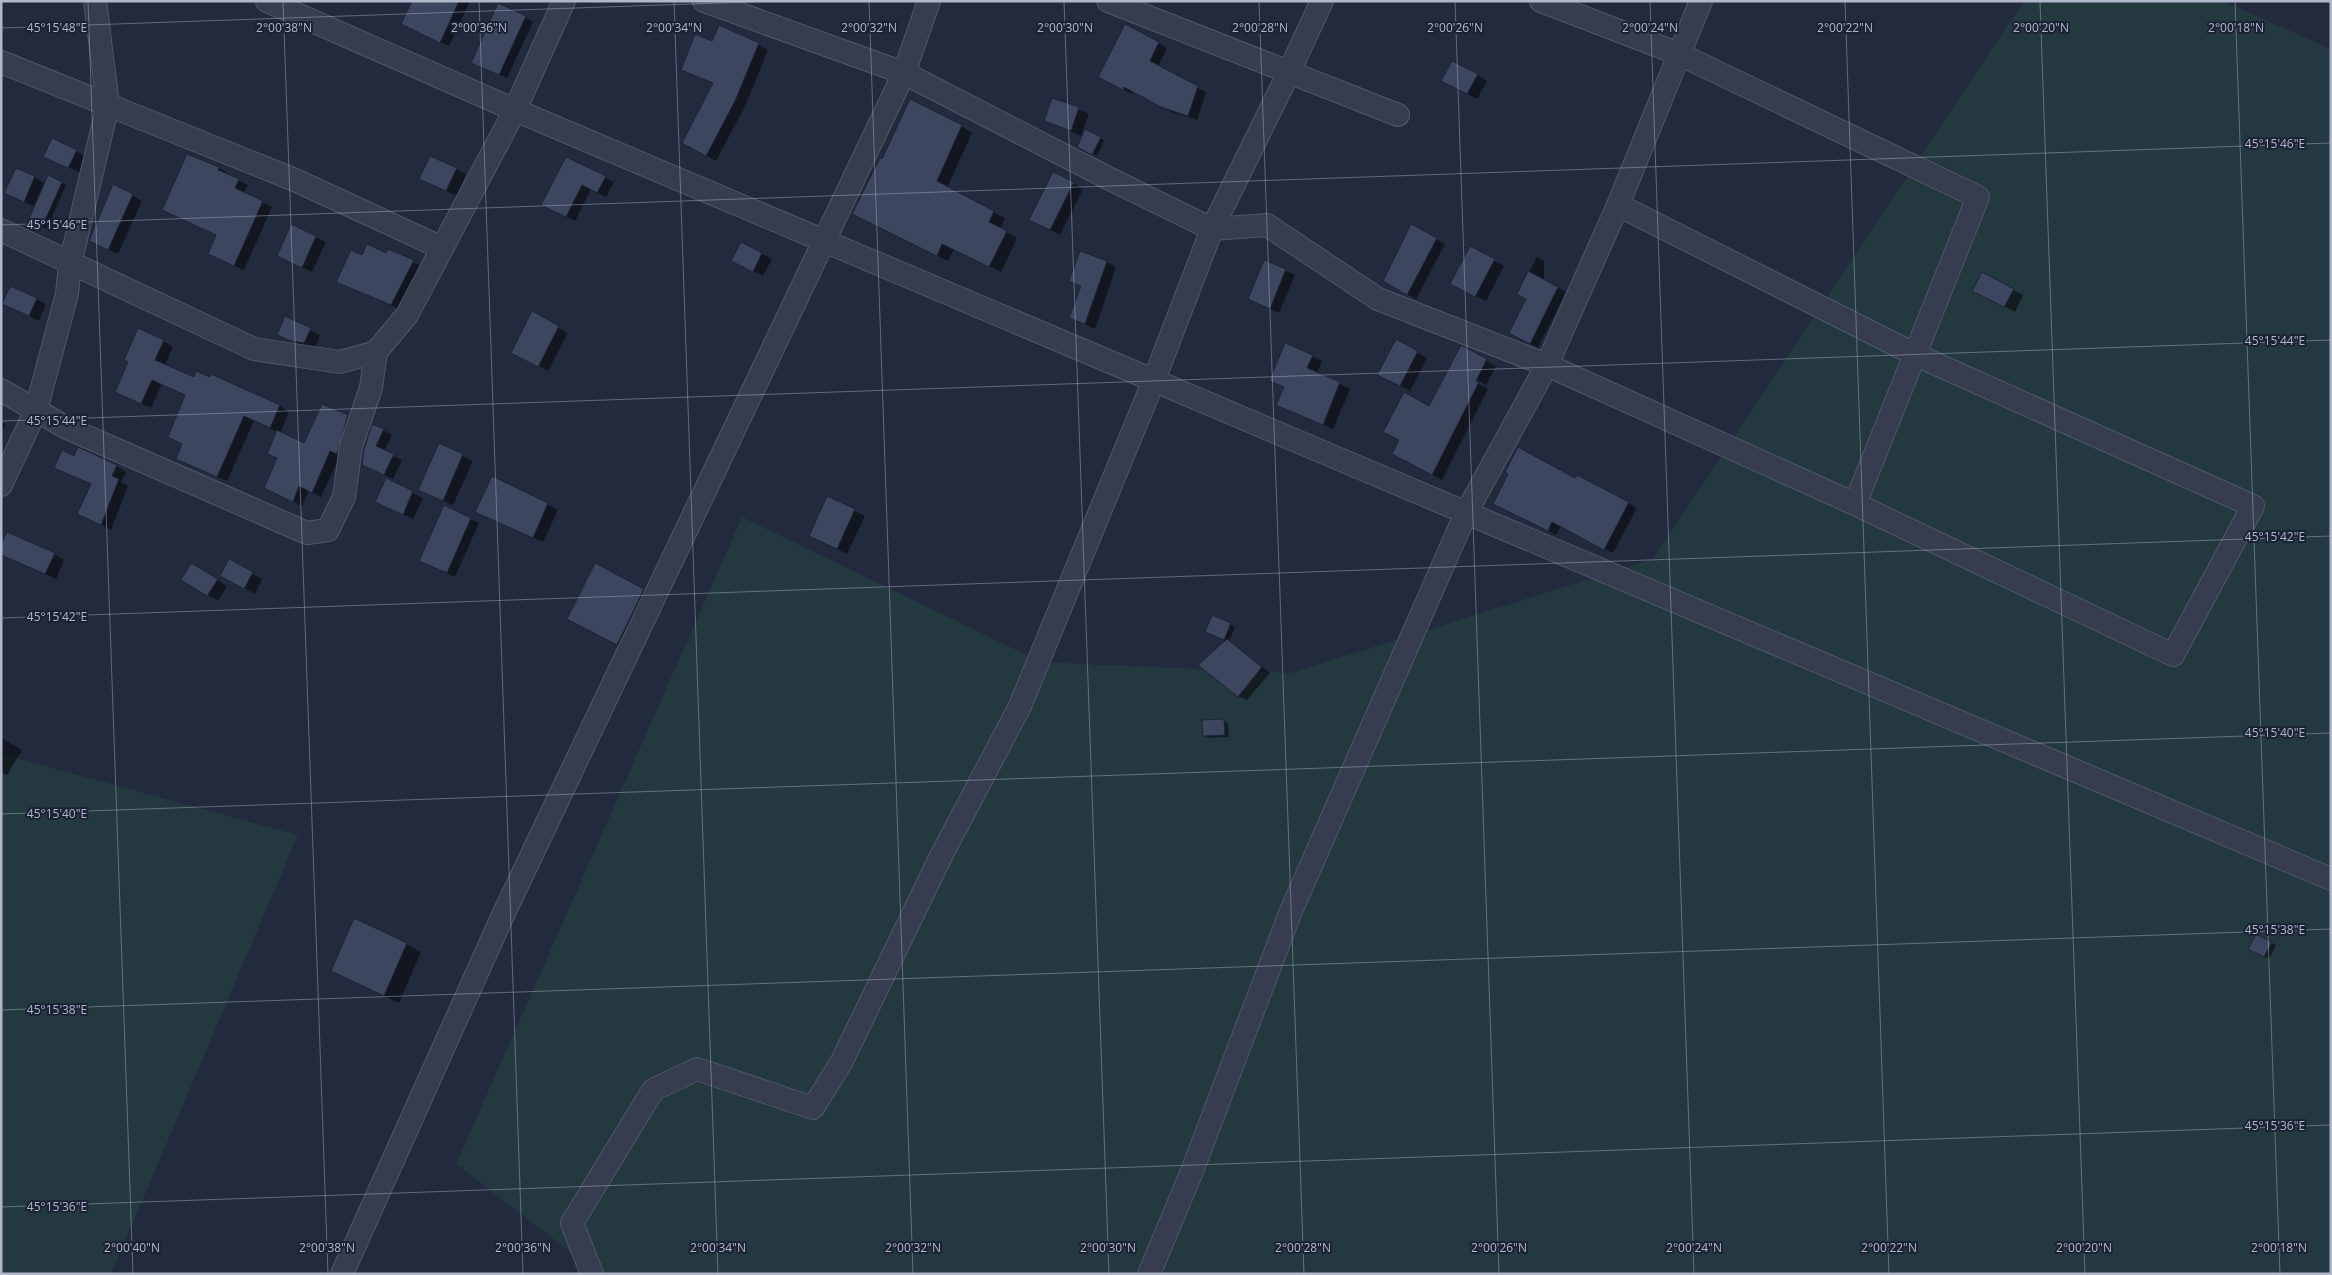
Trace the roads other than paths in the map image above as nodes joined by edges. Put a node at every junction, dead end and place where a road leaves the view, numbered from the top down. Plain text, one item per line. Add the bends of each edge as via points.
1 (95, 1) edge
2 (267, 1) edge
3 (564, 1) edge
4 (704, 1) edge
5 (929, 1) edge
6 (1108, 1) edge
7 (1322, 1) edge
8 (1541, 1) edge
9 (1701, 1) edge
10 (1679, 54) junction
11 (1, 62) edge
12 (1289, 72) junction
13 (904, 73) junction
14 (108, 105) junction
15 (515, 110) junction
16 (1398, 115) dead end
17 (1618, 205) junction
18 (1212, 229) junction
19 (1, 230) edge
20 (826, 241) junction
21 (442, 248) junction
22 (70, 264) junction
23 (376, 352) junction
24 (1916, 355) junction
25 (1547, 365) junction
26 (1154, 380) junction
27 (1, 390) edge
28 (36, 410) junction
29 (1, 486) edge
30 (1854, 504) junction
31 (1466, 512) junction
32 (2331, 879) edge
33 (342, 1274) edge
34 (592, 1274) edge
35 (1149, 1274) edge

1 - 14 street
2 - 15 street
3 - 15 street
4 - 13 street
5 - 13 street
6 - 12 street
7 - 12 street
8 - 10 street
9 - 10 street
10 - 17 street
10 - 24 street via 1978,197
11 - 14 street
12 - 16 street
12 - 18 street
13 - 18 street
13 - 20 street
14 - 21 street via 296,180
14 - 22 street
15 - 20 street
15 - 21 street
17 - 24 street
17 - 25 street
18 - 25 street via 1267,225 1378,298
18 - 26 street
19 - 22 street
20 - 26 street
20 - 33 street via 503,915
21 - 23 street via 407,316
22 - 23 street via 254,350 340,362
22 - 28 street via 67,294
23 - 28 street via 370,388 351,446 344,497 328,530 307,533 67,428
24 - 30 street
24 - 30 street via 2253,506 2173,655
25 - 30 street
25 - 31 street
26 - 31 street
26 - 34 street via 1020,706 940,858 842,1061 813,1108 697,1069 653,1090 572,1223
27 - 28 street
28 - 29 street
31 - 32 street
31 - 35 street via 1291,911 1192,1171

